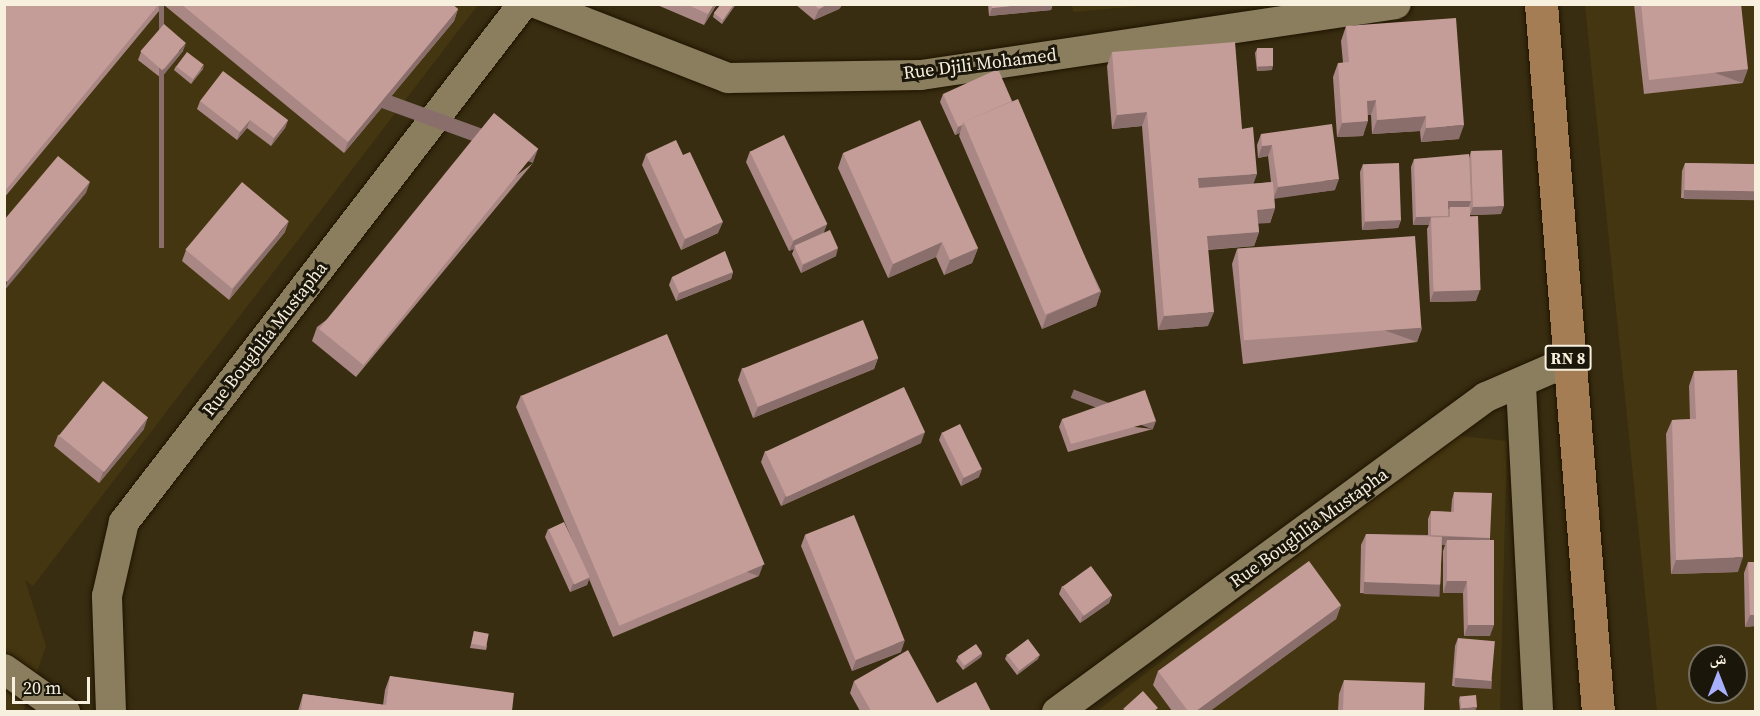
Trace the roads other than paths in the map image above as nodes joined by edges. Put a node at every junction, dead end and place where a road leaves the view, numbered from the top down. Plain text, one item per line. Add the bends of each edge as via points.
1 (523, 4) edge
2 (538, 4) edge
3 (1396, 4) edge
4 (1541, 4) edge
5 (1569, 361) junction
6 (1521, 386) junction
7 (4, 669) edge
8 (65, 711) edge
9 (111, 711) edge
10 (1057, 711) edge
11 (1538, 711) edge
12 (1598, 711) edge

1 - 9 street, Rue Boughlia Mustapha via 124,522 106,596
2 - 3 street, Rue Djili Mohamed via 728,78 921,75
4 - 5 main road, RN 8
5 - 6 street, Rue Boughlia Mustapha
5 - 12 main road, RN 8
6 - 10 street, Rue Boughlia Mustapha via 1486,397
6 - 11 street
7 - 8 street

